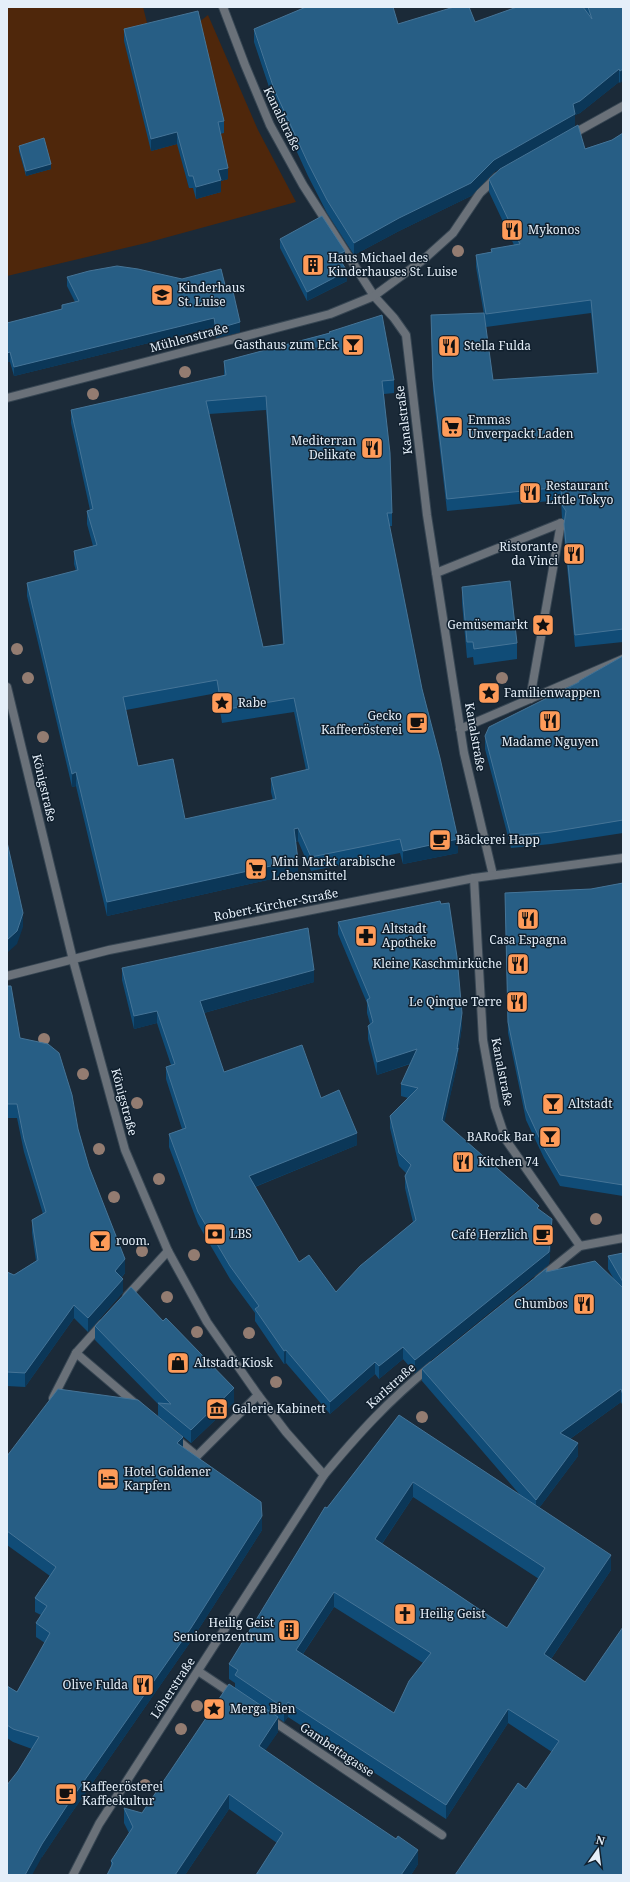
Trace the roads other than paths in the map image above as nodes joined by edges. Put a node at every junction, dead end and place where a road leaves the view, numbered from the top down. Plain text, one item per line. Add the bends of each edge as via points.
1 (223, 7) edge
2 (623, 106) edge
3 (564, 139) edge
4 (504, 173) edge
5 (374, 296) junction
6 (7, 398) edge
7 (436, 573) junction
8 (623, 659) edge
9 (7, 687) edge
10 (530, 699) junction
11 (460, 729) junction
12 (623, 858) edge
13 (493, 875) junction
14 (474, 878) junction
15 (73, 960) junction
16 (7, 976) edge
17 (623, 1238) edge
18 (580, 1246) junction
19 (168, 1251) junction
20 (532, 1285) edge
21 (122, 1302) edge
22 (107, 1319) edge
23 (76, 1353) junction
24 (435, 1363) edge
25 (258, 1395) junction
26 (46, 1407) edge
27 (142, 1410) edge
28 (166, 1430) edge
29 (324, 1476) junction
30 (198, 1671) junction
31 (241, 1700) edge
32 (261, 1713) edge
33 (442, 1836) dead end
34 (73, 1875) edge

1 - 5 street, Kanalstraße via 270,125 303,185
2 - 3 street
4 - 5 street, Mühlenstraße via 480,193 454,233 423,260
5 - 6 street, Mühlenstraße via 330,314
5 - 7 street, Kanalstraße via 406,335
7 - 10 street via 561,523
7 - 11 street, Kanalstraße
8 - 10 street
9 - 15 street, Königstraße
10 - 11 street
11 - 13 street, Kanalstraße
12 - 13 street, Robert-Kircher-Straße
13 - 14 street, Robert-Kircher-Straße
14 - 15 street, Robert-Kircher-Straße via 109,950
14 - 18 street, Kanalstraße via 483,1040 495,1107 506,1140
15 - 16 street, Robert-Kircher-Straße
15 - 19 street, Königstraße via 125,1150
17 - 18 street
18 - 20 street
19 - 21 street
19 - 25 street, Königstraße via 208,1322
22 - 23 street
23 - 26 street via 57,1392
23 - 27 street
24 - 29 street, Karlstraße via 389,1401
25 - 28 street via 197,1456
25 - 29 street, Königstraße
29 - 30 street, Löherstraße
30 - 31 street
30 - 34 street, Löherstraße via 99,1824
32 - 33 street, Gambettagasse

